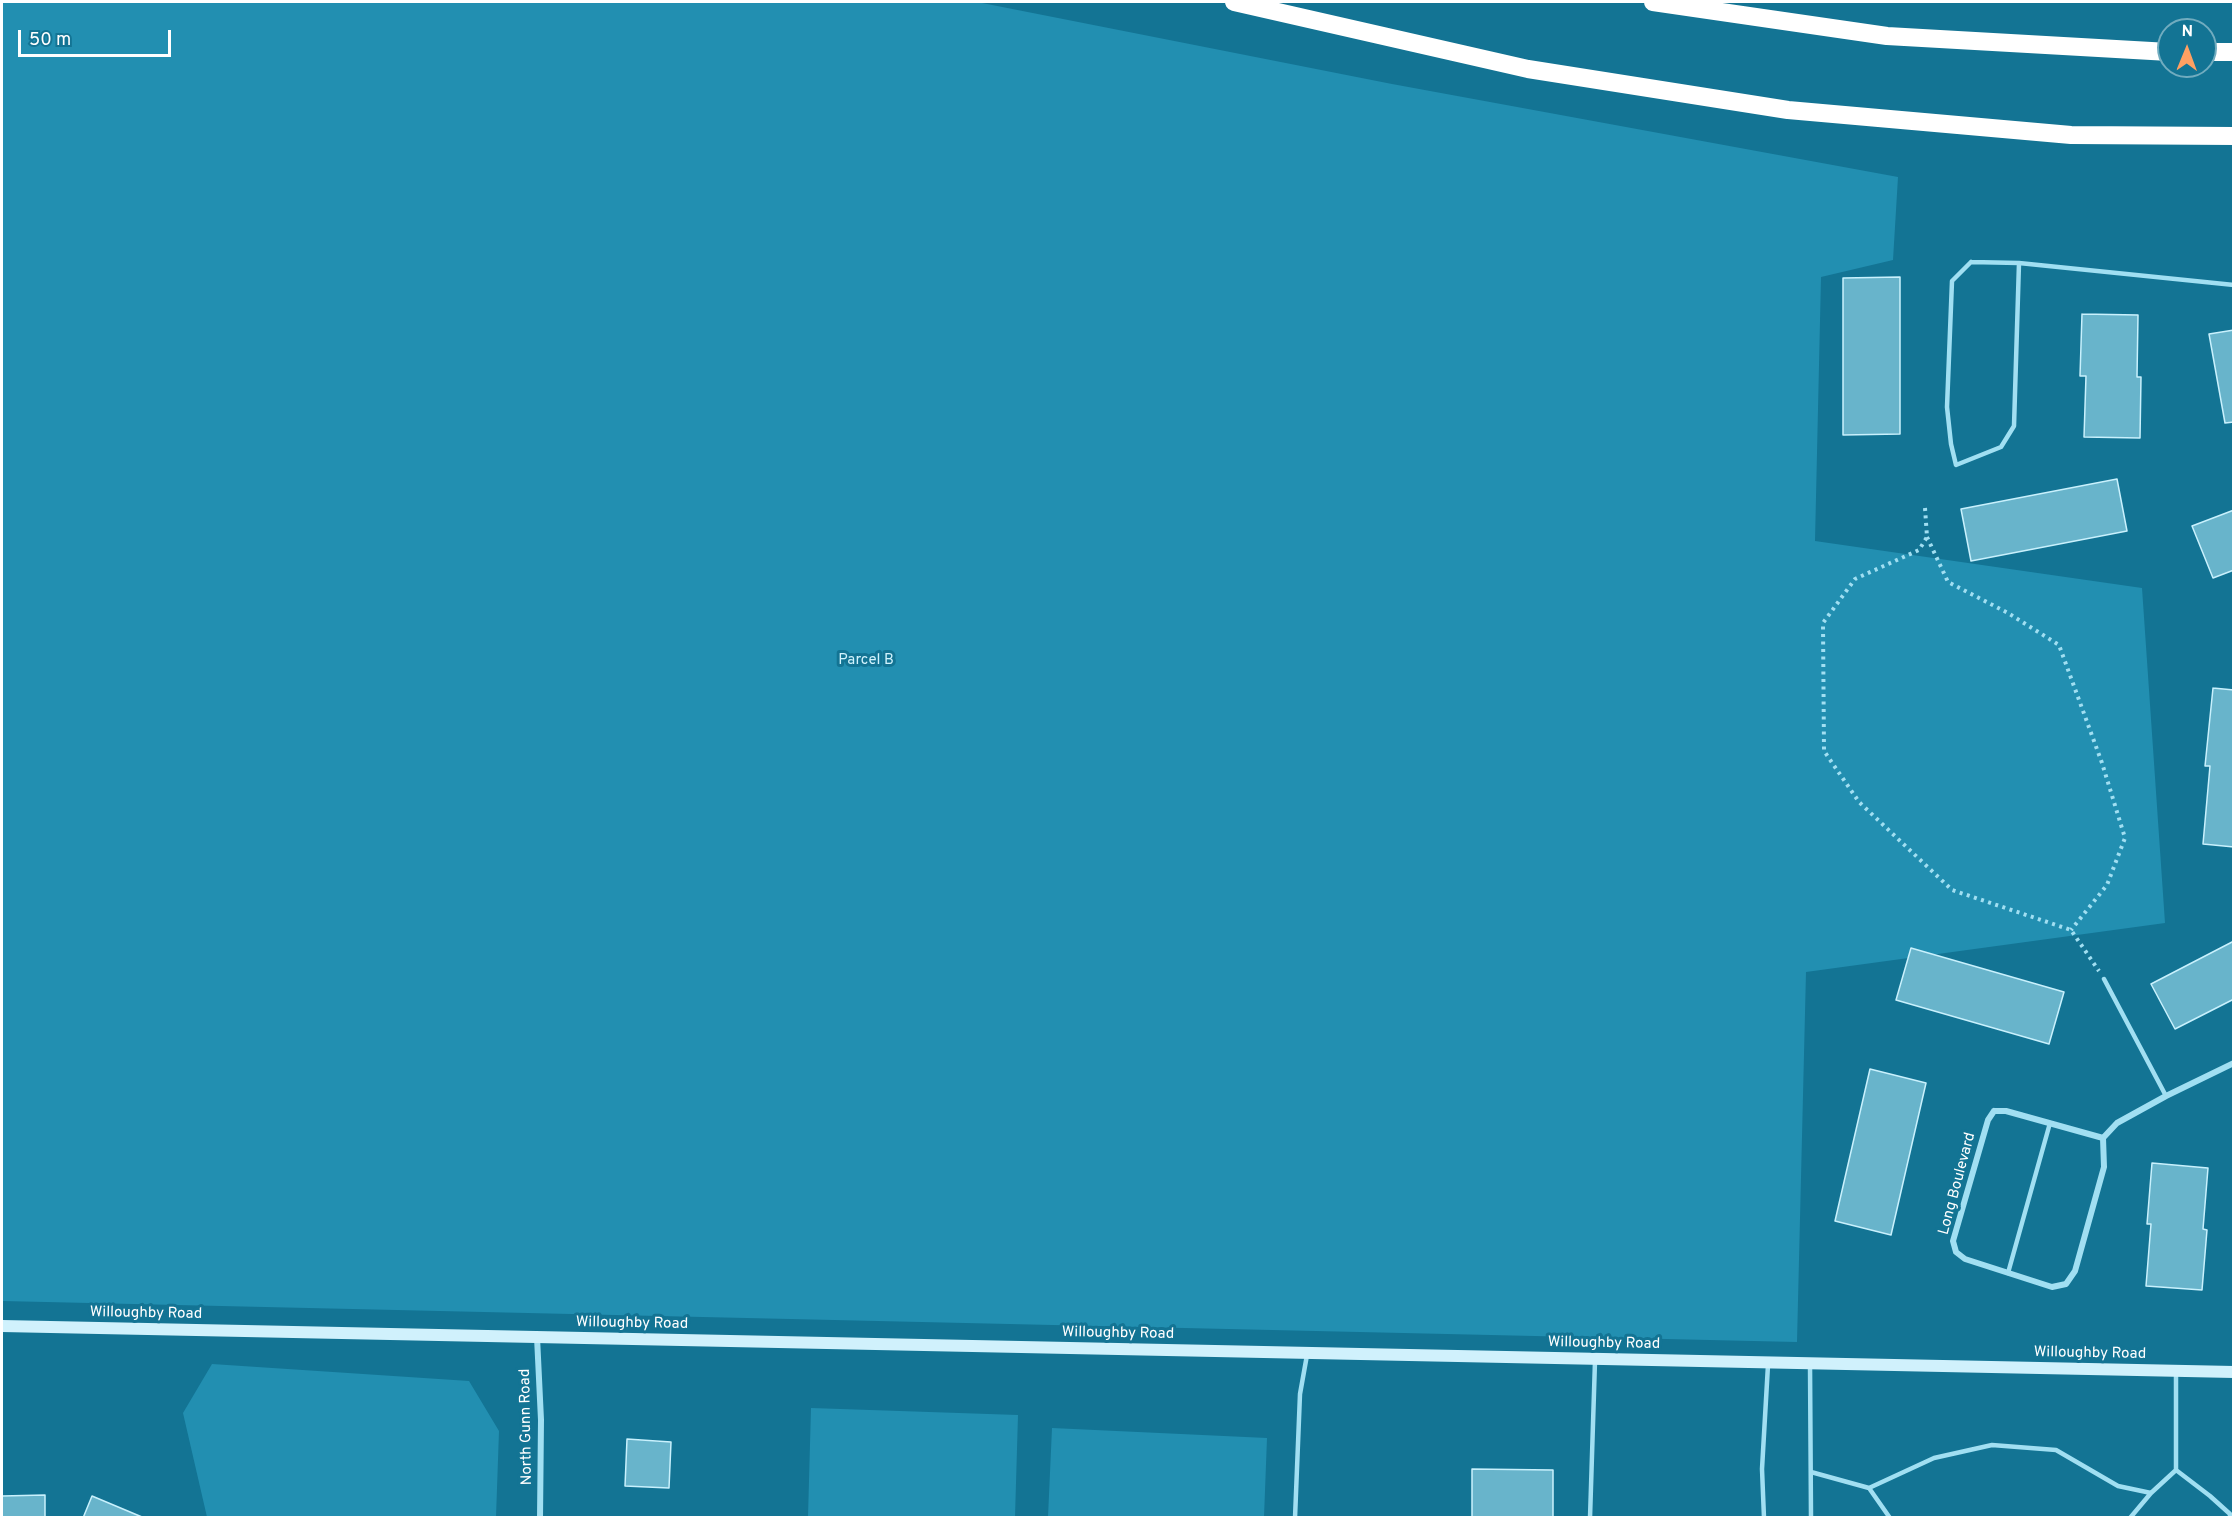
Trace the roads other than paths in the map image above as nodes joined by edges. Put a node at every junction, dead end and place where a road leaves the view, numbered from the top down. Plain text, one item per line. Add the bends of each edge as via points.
1 (1234, 2) edge
2 (1653, 2) edge
3 (2157, 52) edge
4 (2217, 52) edge
5 (2234, 52) edge
6 (2234, 136) edge
7 (2019, 263) junction
8 (2234, 285) edge
9 (2104, 979) road end
10 (2234, 1063) edge
11 (2166, 1096) junction
12 (2050, 1123) junction
13 (2103, 1138) junction
14 (2008, 1273) junction
15 (2, 1326) edge
16 (537, 1337) junction
17 (1308, 1353) junction
18 (1595, 1359) junction
19 (1768, 1362) junction
20 (1810, 1363) junction
21 (2176, 1370) junction
22 (2234, 1372) edge
23 (2176, 1470) junction
24 (1811, 1472) junction
25 (1869, 1488) junction
26 (2151, 1492) junction
27 (540, 1518) edge
28 (1295, 1518) edge
29 (1590, 1518) edge
30 (1764, 1518) edge
31 (1811, 1518) edge
32 (1890, 1518) edge
33 (2130, 1518) edge
34 (2230, 1518) edge

1 - 6 highway via 1528,69 1788,110 2071,135
2 - 3 highway via 1887,36
4 - 5 highway
7 - 7 lane via 1971,262 1952,281 1947,407 1956,465 2001,447 2014,426
7 - 8 lane
9 - 11 lane
10 - 11 street
11 - 13 street via 2117,1124
12 - 13 street, Long Boulevard
12 - 14 lane
12 - 14 street, Long Boulevard via 1994,1111 1984,1131 1953,1241 1956,1252 1965,1259
13 - 14 street, Long Boulevard via 2104,1167 2075,1271 2066,1284 2052,1287
15 - 16 street, Willoughby Road
16 - 17 street, Willoughby Road
16 - 27 street, North Gunn Road
17 - 18 street, Willoughby Road
17 - 28 lane via 1300,1394
18 - 19 street, Willoughby Road
18 - 29 lane
19 - 20 street, Willoughby Road
19 - 30 lane via 1762,1469
20 - 21 street, Willoughby Road
20 - 24 lane
21 - 22 street, Willoughby Road
21 - 23 lane
23 - 26 lane
23 - 34 lane via 2210,1496
24 - 25 lane
24 - 31 lane
25 - 26 lane via 1934,1458 1992,1446 2055,1450 2118,1486
25 - 32 lane
26 - 33 lane

